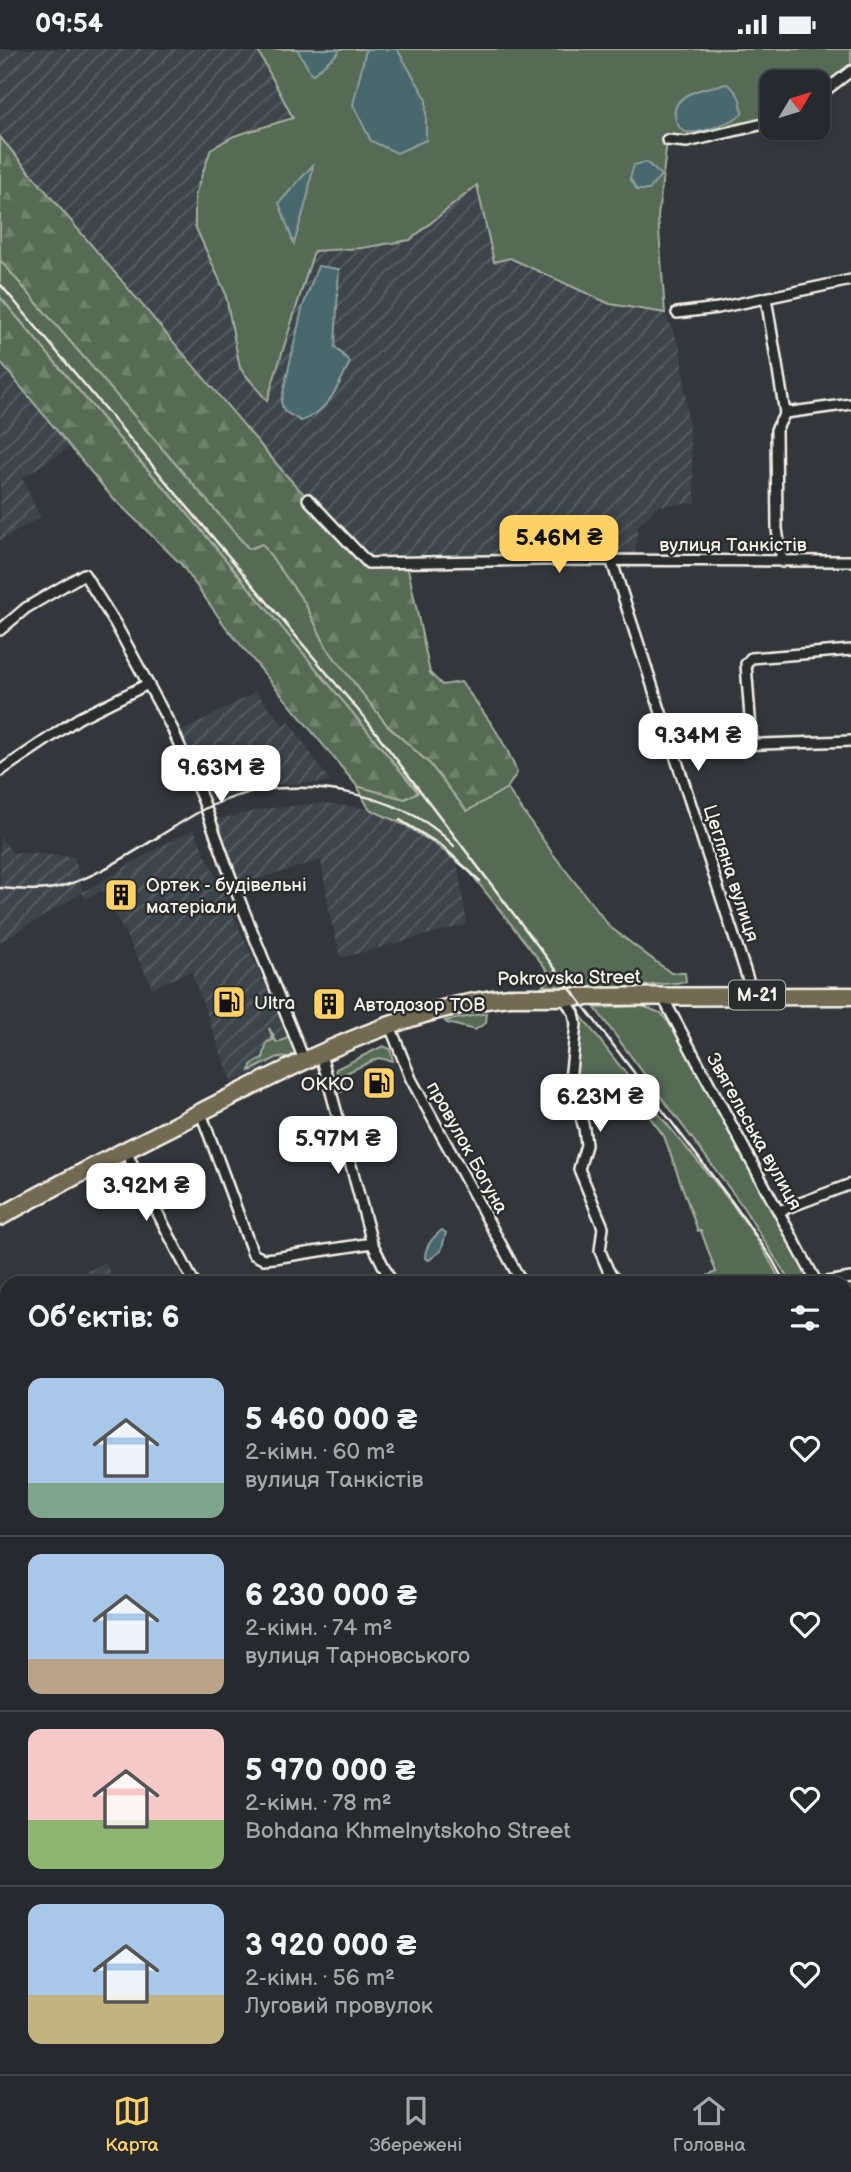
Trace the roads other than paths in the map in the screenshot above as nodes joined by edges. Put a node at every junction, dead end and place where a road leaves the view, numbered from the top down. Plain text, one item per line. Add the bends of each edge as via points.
1 (851, 71) edge
2 (830, 87) edge
3 (760, 125) edge
4 (667, 140) dead end
5 (851, 280) edge
6 (766, 298) junction
7 (677, 313) dead end
8 (851, 404) edge
9 (785, 413) junction
10 (308, 499) dead end
11 (851, 561) edge
12 (612, 562) junction
13 (782, 562) junction
14 (0, 630) edge
15 (851, 650) edge
16 (148, 684) junction
17 (851, 741) edge
18 (752, 744) junction
19 (674, 747) junction
20 (0, 771) edge
21 (752, 995) junction
22 (662, 996) junction
23 (851, 996) edge
24 (564, 998) junction
25 (390, 1026) junction
26 (321, 1055) junction
27 (305, 1062) junction
28 (201, 1113) junction
29 (125, 1150) junction
30 (851, 1184) edge
31 (779, 1211) junction
32 (1, 1214) edge
33 (372, 1243) junction
34 (190, 1276) edge
35 (388, 1276) edge
36 (518, 1276) edge
37 (613, 1276) edge
38 (814, 1276) edge

1 - 2 street
3 - 4 street via 687,142
5 - 6 street
6 - 7 street
6 - 9 street
8 - 9 street
9 - 13 street via 776,430
10 - 12 street, вулиця Танкістів via 368,563
11 - 13 street, вулиця Танкістів
12 - 13 street, вулиця Танкістів
12 - 19 street, Цегляна вулиця
14 - 16 street via 26,608 84,574
15 - 18 street via 751,658 746,664
16 - 20 street via 79,718
16 - 27 street via 202,798
17 - 18 street
18 - 19 street
19 - 21 street, Цегляна вулиця
21 - 22 highway, Pokrovska Street / М-21
21 - 23 highway, Pokrovska Street / М-21
22 - 24 highway, Pokrovska Street / М-21
22 - 31 street, Звягельська вулиця
24 - 25 highway, Pokrovska Street / М-21 via 477,1000
24 - 37 street via 576,1024 570,1080 586,1145 579,1169 603,1227 600,1251
25 - 26 highway, Pokrovska Street / М-21
25 - 36 street, провулок Богуна via 411,1079
26 - 27 highway, Pokrovska Street / М-21
26 - 33 street
27 - 28 highway, Pokrovska Street / М-21
28 - 29 highway, Pokrovska Street / М-21
28 - 33 street via 253,1254 274,1258
29 - 32 highway, Pokrovska Street / М-21
29 - 34 street
30 - 31 street
31 - 38 street, Звягельська вулиця
33 - 35 street

